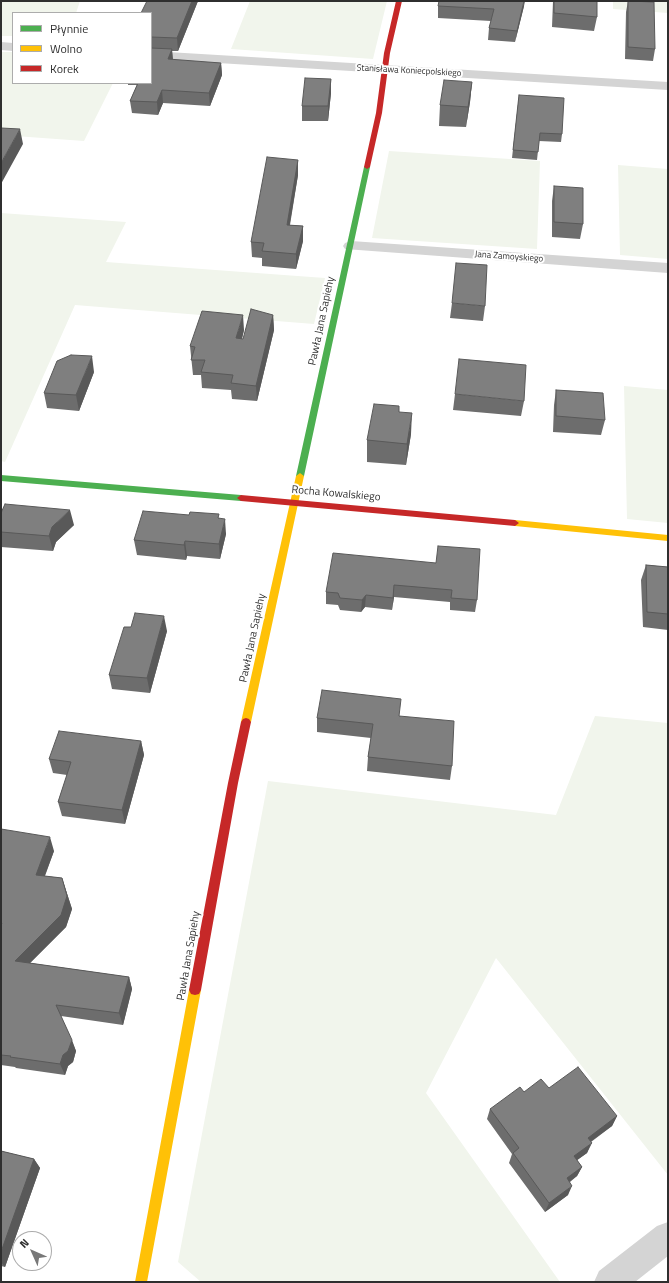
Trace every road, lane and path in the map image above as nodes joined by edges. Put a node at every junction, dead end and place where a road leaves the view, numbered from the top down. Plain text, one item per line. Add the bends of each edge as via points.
1 (399, 1) edge
2 (1, 46) edge
3 (12, 47) edge
4 (152, 55) edge
5 (386, 69) junction
6 (668, 86) edge
7 (351, 246) junction
8 (668, 268) edge
9 (1, 478) edge
10 (294, 502) junction
11 (668, 538) edge
12 (668, 1237) edge
13 (142, 1282) edge
14 (610, 1282) edge

1 - 5 street, Pawła Jana Sapiehy via 387,53
2 - 3 street
4 - 5 street, Stanisława Koniecpolskiego
5 - 6 street, Stanisława Koniecpolskiego
5 - 7 street, Pawła Jana Sapiehy
7 - 8 street, Jana Zamoyskiego
7 - 10 street, Pawła Jana Sapiehy
9 - 10 street, Rocha Kowalskiego
10 - 11 street, Rocha Kowalskiego
10 - 13 street, Pawła Jana Sapiehy via 233,783
12 - 14 street

